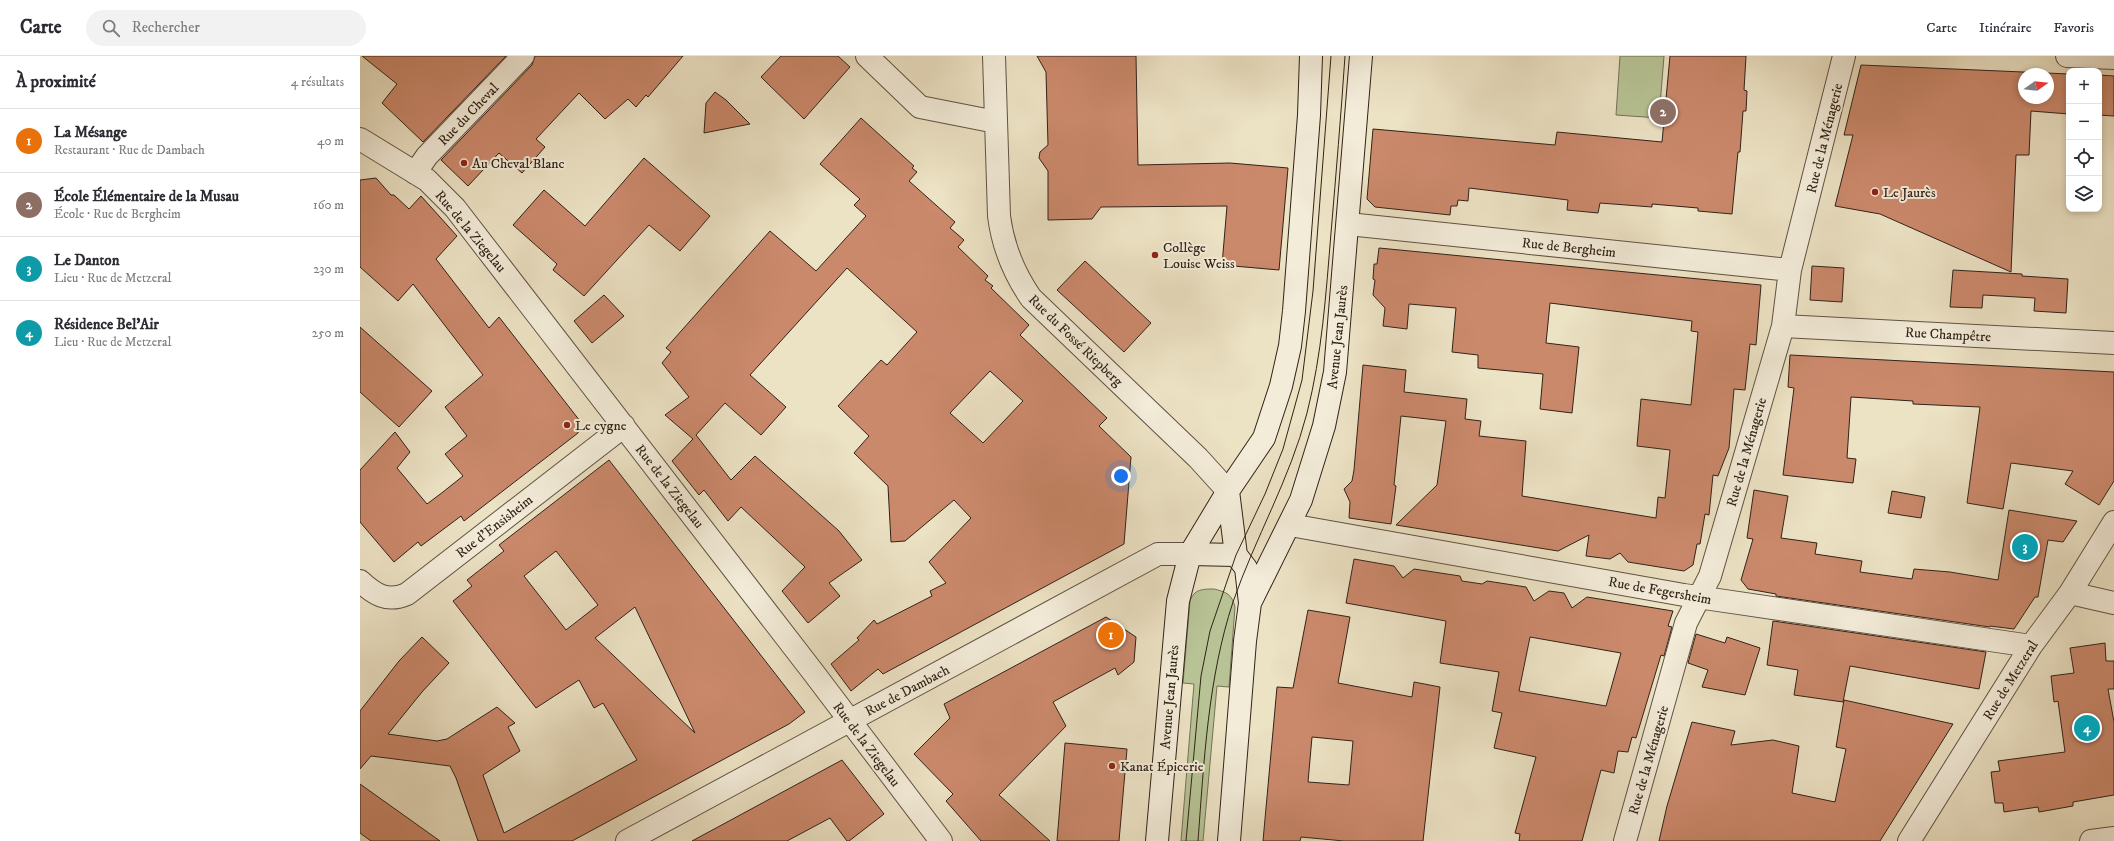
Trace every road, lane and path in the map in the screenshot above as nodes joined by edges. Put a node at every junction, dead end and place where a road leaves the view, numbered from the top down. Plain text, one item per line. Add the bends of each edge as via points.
1 (523, 56) edge
2 (867, 56) edge
3 (994, 56) edge
4 (1311, 56) edge
5 (1361, 56) edge
6 (1844, 56) edge
7 (2067, 56) edge
8 (2114, 58) edge
9 (996, 122) junction
10 (360, 139) edge
11 (415, 173) junction
12 (1348, 224) junction
13 (1790, 270) junction
14 (1783, 326) junction
15 (2114, 343) edge
16 (624, 426) junction
17 (1228, 491) junction
18 (2114, 522) edge
19 (1290, 525) junction
20 (1190, 554) junction
21 (1236, 555) junction
22 (360, 581) edge
23 (2070, 592) junction
24 (1698, 597) junction
25 (1250, 603) junction
26 (2114, 603) edge
27 (2031, 646) junction
28 (850, 720) junction
29 (2114, 838) edge
30 (1914, 840) edge
31 (627, 841) edge
32 (941, 841) edge
33 (1157, 841) edge
34 (1229, 841) edge
35 (1625, 841) edge
36 (2091, 841) edge

1 - 11 street, Rue du Cheval via 427,156
2 - 9 street via 920,107
3 - 9 street, Rue du Fossé Riepberg
4 - 17 street, Avenue Jean Jaurès via 1300,247 1290,346 1281,386 1264,438
5 - 12 street, Avenue Jean Jaurès
6 - 13 street, Rue de la Ménagerie
7 - 8 street
9 - 17 street, Rue du Fossé Riepberg via 1002,236 1018,280 1031,298 1198,458
10 - 11 street, Rue de la Ziegelau
11 - 16 street, Rue de la Ziegelau via 427,180 455,208
12 - 13 street, Rue de Bergheim
12 - 19 street, Avenue Jean Jaurès via 1332,387 1324,426 1301,500
13 - 14 street, Rue de la Ménagerie
14 - 15 street, Rue Champêtre
14 - 24 street, Rue de la Ménagerie via 1710,576
16 - 22 street, Rue d'Ensisheim via 407,594 388,599 373,593
16 - 28 street, Rue de la Ziegelau
17 - 20 street, Avenue Jean Jaurès
17 - 21 street, Avenue Jean Jaurès
18 - 23 street, Rue de Metzeral
19 - 24 street, Rue de Fegersheim
19 - 25 street, Avenue Jean Jaurès
20 - 21 street
20 - 28 street, Rue de Dambach via 1158,554
20 - 33 street, Avenue Jean Jaurès via 1178,601
21 - 25 street, Avenue Jean Jaurès via 1246,568
23 - 26 street
23 - 27 street, Rue de Metzeral
24 - 27 street, Rue de Fegersheim
24 - 35 street, Rue de la Ménagerie via 1686,623
25 - 34 street, Avenue Jean Jaurès
27 - 30 street, Rue de Metzeral
28 - 31 street, Rue de Dambach
28 - 32 street, Rue de la Ziegelau
29 - 36 street

